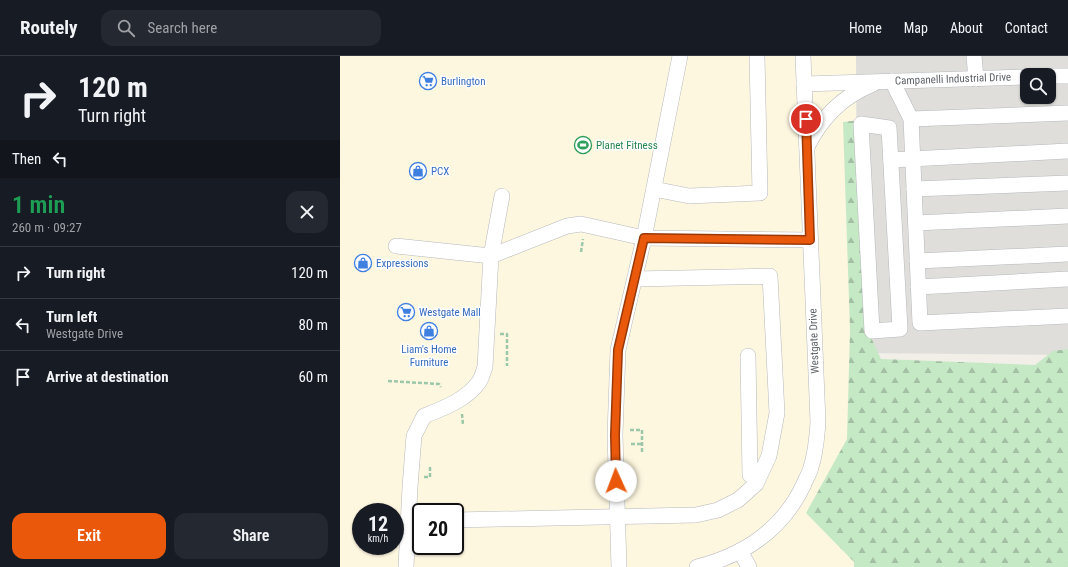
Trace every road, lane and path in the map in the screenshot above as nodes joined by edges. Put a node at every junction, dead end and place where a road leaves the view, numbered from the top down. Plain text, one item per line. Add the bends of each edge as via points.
1 (680, 56) edge
2 (757, 56) edge
3 (803, 56) edge
4 (974, 56) edge
5 (1056, 76) edge
6 (1068, 76) edge
7 (1020, 77) edge
8 (976, 79) junction
9 (886, 81) junction
10 (804, 84) junction
11 (1068, 113) edge
12 (911, 119) junction
13 (807, 148) junction
14 (1068, 151) edge
15 (913, 159) junction
16 (891, 160) junction
17 (1068, 183) edge
18 (654, 189) junction
19 (914, 190) junction
20 (502, 196) dead end
21 (1068, 216) edge
22 (916, 223) junction
23 (584, 235) dead end
24 (644, 238) junction
25 (810, 240) junction
26 (396, 246) dead end
27 (581, 252) dead end
28 (1068, 254) edge
29 (491, 256) junction
30 (917, 261) junction
31 (635, 279) junction
32 (1068, 280) edge
33 (918, 287) junction
34 (1068, 316) edge
35 (920, 323) junction
36 (900, 329) junction
37 (748, 356) dead end
38 (388, 382) dead end
39 (441, 387) dead end
40 (630, 430) dead end
41 (631, 444) dead end
42 (642, 444) junction
43 (642, 452) dead end
44 (750, 475) dead end
45 (414, 503) edge
46 (617, 517) junction
47 (464, 520) edge
48 (412, 532) edge
49 (740, 551) junction
50 (406, 567) edge
51 (619, 567) edge
52 (697, 567) edge
53 (749, 567) edge

1 - 18 street
2 - 18 street via 760,193 689,196
3 - 10 street, Westgate Drive
4 - 8 street
5 - 6 street
7 - 8 street, Campanelli Industrial Drive
8 - 9 street, Campanelli Industrial Drive
9 - 10 street, Campanelli Industrial Drive
9 - 12 street
9 - 13 street, Campanelli Industrial Drive via 854,93 841,103 824,119
10 - 13 street, Westgate Drive
11 - 12 street
12 - 15 street
13 - 25 street, Westgate Drive
14 - 15 street
15 - 16 street
15 - 19 street
16 - 36 street
16 - 36 street via 889,128 862,124 872,331
17 - 19 street
18 - 24 street
19 - 22 street
20 - 29 street
21 - 22 street
22 - 30 street
23 - 27 path
24 - 25 street
24 - 29 street via 581,224 567,226
24 - 31 street
25 - 49 street, Westgate Drive via 818,422 811,468 790,508 776,525
26 - 29 street
28 - 30 street
29 - 45 street via 485,367 480,381 468,395 424,416 414,436
30 - 33 street
31 - 46 street via 618,350 615,435
31 - 46 street via 770,276 777,413 769,456 756,484 738,500 718,510 696,515
32 - 33 street
33 - 35 street
34 - 35 street
35 - 36 street
37 - 44 street
38 - 39 path via 439,384
40 - 42 path via 642,430
41 - 42 path
42 - 43 path
46 - 47 street
46 - 51 street
48 - 50 street
49 - 52 street, Westgate Drive via 717,562
49 - 53 street

